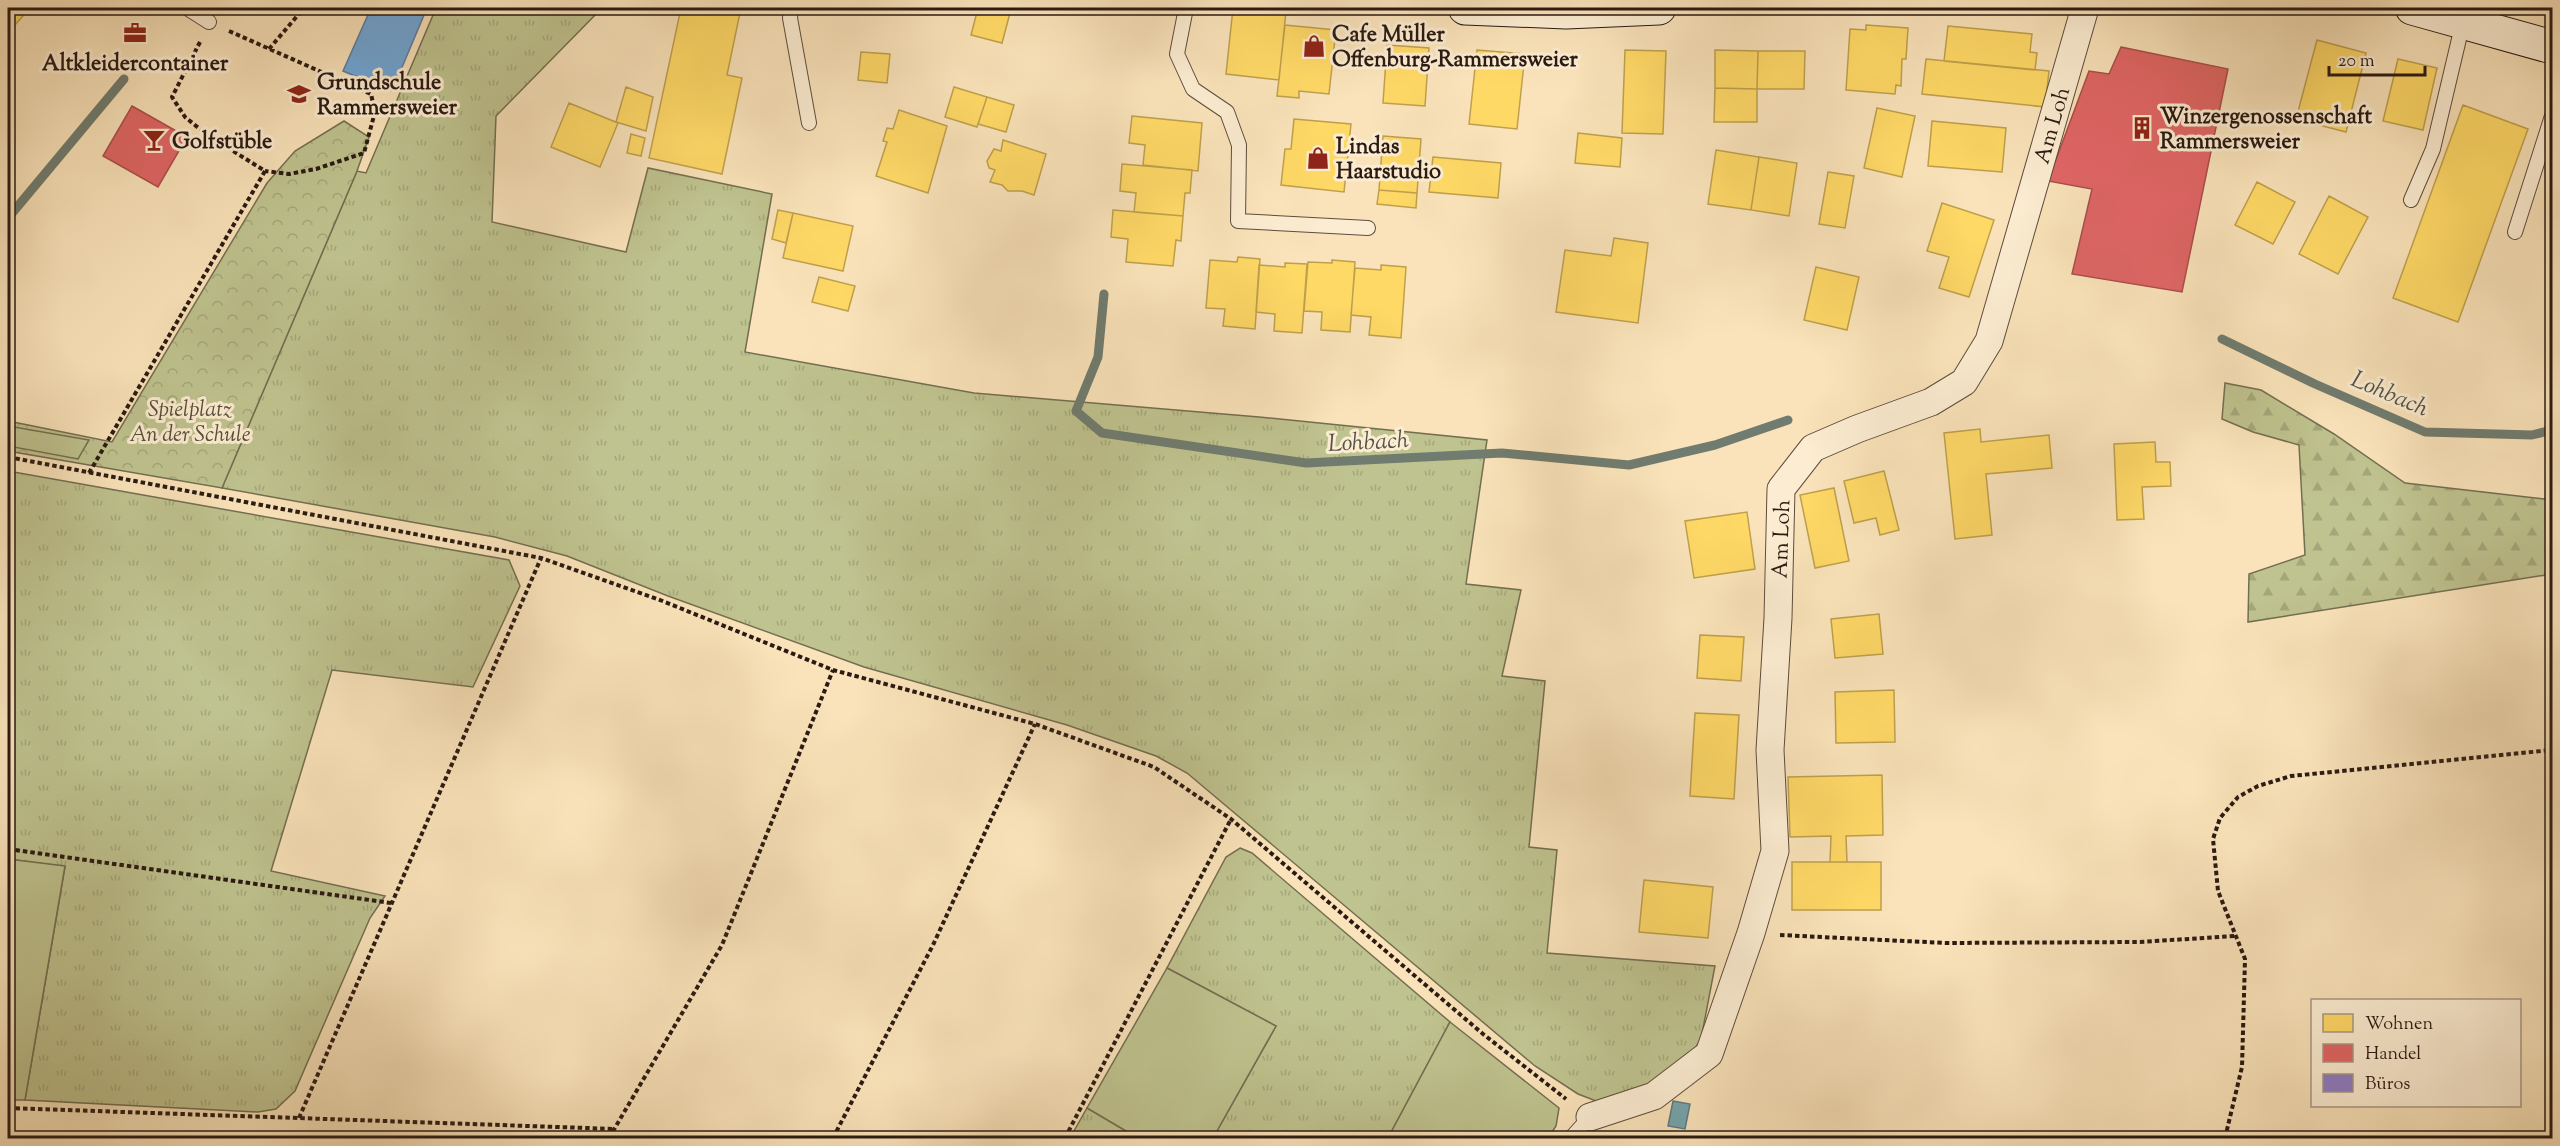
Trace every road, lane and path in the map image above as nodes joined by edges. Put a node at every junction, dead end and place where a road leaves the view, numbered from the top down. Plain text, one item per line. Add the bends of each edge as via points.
1 (187, 8) edge
2 (304, 8) edge
3 (791, 8) edge
4 (1186, 8) edge
5 (1466, 8) edge
6 (1659, 8) edge
7 (2085, 8) edge
8 (2412, 8) edge
9 (209, 22) junction
10 (2463, 22) junction
11 (2553, 48) edge
12 (269, 49) junction
13 (2553, 116) edge
14 (809, 123) dead end
15 (206, 134) junction
16 (201, 146) dead end
17 (265, 171) junction
18 (2411, 200) dead end
19 (1368, 228) dead end
20 (2515, 231) dead end
21 (8, 457) edge
22 (89, 473) junction
23 (542, 558) junction
24 (833, 670) junction
25 (1035, 724) junction
26 (2553, 750) edge
27 (1231, 819) junction
28 (8, 849) edge
29 (391, 903) junction
30 (1751, 933) junction
31 (2235, 936) junction
32 (8, 1108) edge
33 (1590, 1117) junction
34 (299, 1118) junction
35 (615, 1129) junction
36 (609, 1138) edge
37 (833, 1138) edge
38 (1065, 1138) edge
39 (1571, 1138) edge
40 (2225, 1138) edge

1 - 9 lane
2 - 12 path
3 - 14 lane
4 - 19 lane via 1177,54 1193,89 1227,112 1239,145 1238,221
5 - 6 street via 1566,12
7 - 30 street, Am Loh via 1989,341 1964,382 1931,402 1813,448 1781,489 1770,750 1775,851
8 - 10 street
9 - 12 path
9 - 15 path via 172,97 184,117
10 - 11 street
10 - 18 lane via 2433,149
12 - 17 path via 371,94 375,112 364,153 316,170 289,174
13 - 20 lane
15 - 16 path
15 - 17 path
17 - 22 path
21 - 22 path
22 - 23 path
23 - 24 path via 660,600
23 - 29 path
24 - 25 path
24 - 35 path via 722,945
25 - 27 path via 1154,767
25 - 37 path via 933,945
26 - 31 path via 2291,776 2238,797 2220,818 2213,839 2218,891
27 - 33 path via 1483,1034
27 - 38 path
28 - 29 path
29 - 34 path
30 - 31 path via 1946,943 2140,942
30 - 33 street, Am Loh via 1709,1054 1654,1096
31 - 40 path via 2245,959 2242,1067
32 - 34 path
33 - 39 lane
34 - 35 path
35 - 36 path

